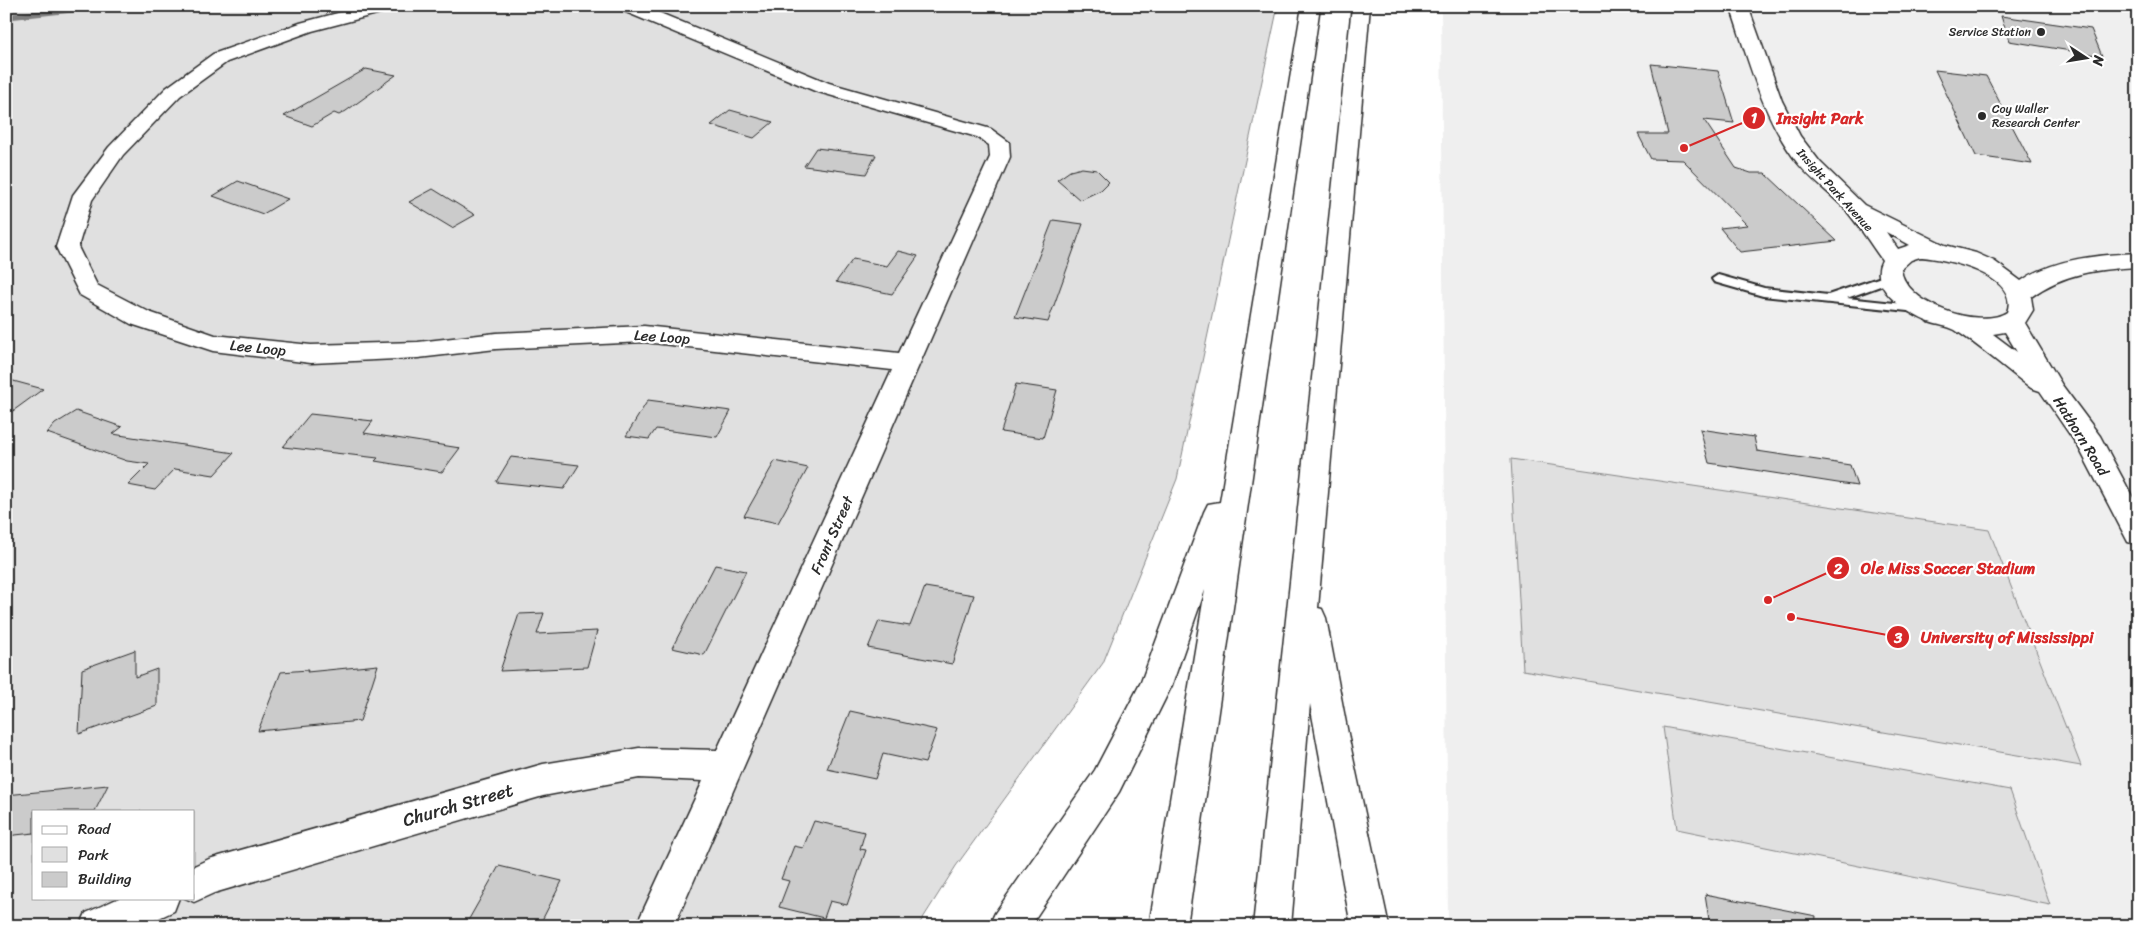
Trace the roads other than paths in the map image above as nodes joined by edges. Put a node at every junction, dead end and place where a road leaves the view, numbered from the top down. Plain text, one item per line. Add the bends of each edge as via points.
1 (386, 6) edge
2 (627, 6) edge
3 (1311, 6) edge
4 (1360, 6) edge
5 (1739, 6) edge
6 (1853, 206) junction
7 (1937, 250) junction
8 (2138, 260) edge
9 (1978, 261) junction
10 (1891, 268) junction
11 (2068, 269) junction
12 (1718, 279) dead end
13 (2019, 294) junction
14 (1821, 300) junction
15 (1923, 310) junction
16 (2011, 321) junction
17 (1961, 323) junction
18 (909, 363) junction
19 (2053, 391) junction
20 (1242, 442) junction
21 (2138, 534) edge
22 (1305, 584) junction
23 (728, 766) junction
24 (195, 884) edge
25 (157, 900) edge
26 (99, 926) edge
27 (655, 926) edge
28 (1008, 926) edge
29 (1168, 926) edge
30 (1272, 926) edge
31 (1370, 926) edge

1 - 18 main road, Lee Loop via 306,27 220,58 170,94 116,151 81,200 67,247 88,290 140,318 214,343 311,354 644,334
2 - 18 main road, Front Street via 822,87 984,133 999,142 1000,157 994,174
3 - 20 main road
4 - 22 main road
5 - 6 main road, Insight Park Avenue via 1768,90 1791,139 1802,156
6 - 7 main road
6 - 10 main road, Insight Park Avenue
7 - 9 main road
7 - 10 main road via 1903,253
8 - 11 main road
9 - 11 main road
9 - 13 main road via 2010,282
10 - 14 lane via 1872,286
10 - 15 main road, Hathorn Road via 1896,289
11 - 13 main road via 2042,277
12 - 14 lane via 1764,292
13 - 16 main road via 2023,304 2020,314
14 - 15 lane
15 - 17 main road, Hathorn Road
16 - 17 main road, Hathorn Road via 1980,326
16 - 19 main road, Hathorn Road
17 - 19 main road, Hathorn Road
18 - 23 main road, Front Street
19 - 21 main road, Hathorn Road via 2090,443
20 - 28 main road via 1156,685 1107,781
20 - 29 main road
22 - 30 main road
22 - 31 main road
23 - 24 main road, Church Street via 639,763 543,780
23 - 27 main road, Front Street
25 - 26 main road

